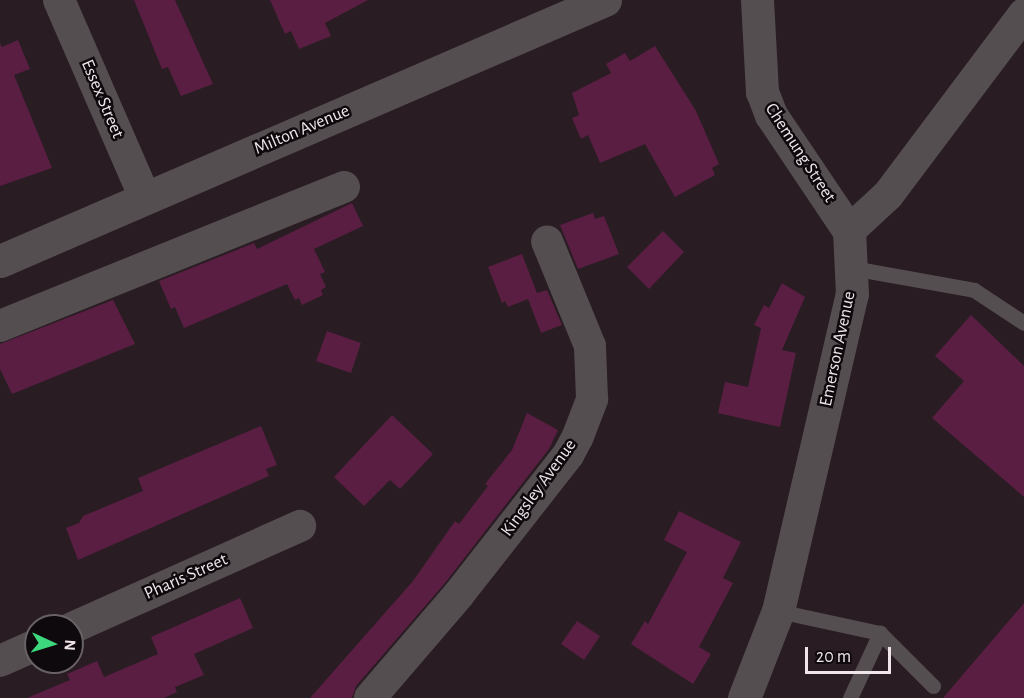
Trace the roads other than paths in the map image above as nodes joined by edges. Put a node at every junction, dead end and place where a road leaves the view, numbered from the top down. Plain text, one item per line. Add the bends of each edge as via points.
1 (59, 0) edge
2 (605, 0) edge
3 (757, 0) edge
4 (1024, 14) edge
5 (344, 187) dead end
6 (145, 198) junction
7 (849, 231) junction
8 (547, 241) dead end
9 (0, 261) edge
10 (852, 268) junction
11 (1024, 323) edge
12 (0, 326) edge
13 (300, 526) dead end
14 (778, 611) junction
15 (84, 623) edge
16 (880, 633) junction
17 (24, 650) edge
18 (0, 661) edge
19 (933, 686) dead end
20 (370, 698) edge
21 (744, 698) edge
22 (850, 698) edge

1 - 6 street, Essex Street
2 - 6 street, Milton Avenue
3 - 7 street, Chemung Street via 762,92 771,115
4 - 7 street via 888,195
5 - 12 street
6 - 9 street, Milton Avenue
7 - 10 street, Emerson Avenue
8 - 20 street, Kingsley Avenue via 590,346 592,399 578,436 568,455 459,594
10 - 11 lane via 974,291
10 - 14 street, Emerson Avenue via 852,294 842,344
13 - 15 street, Pharis Street
14 - 16 lane
14 - 21 street, Emerson Avenue
16 - 19 lane
16 - 22 lane
17 - 18 street

